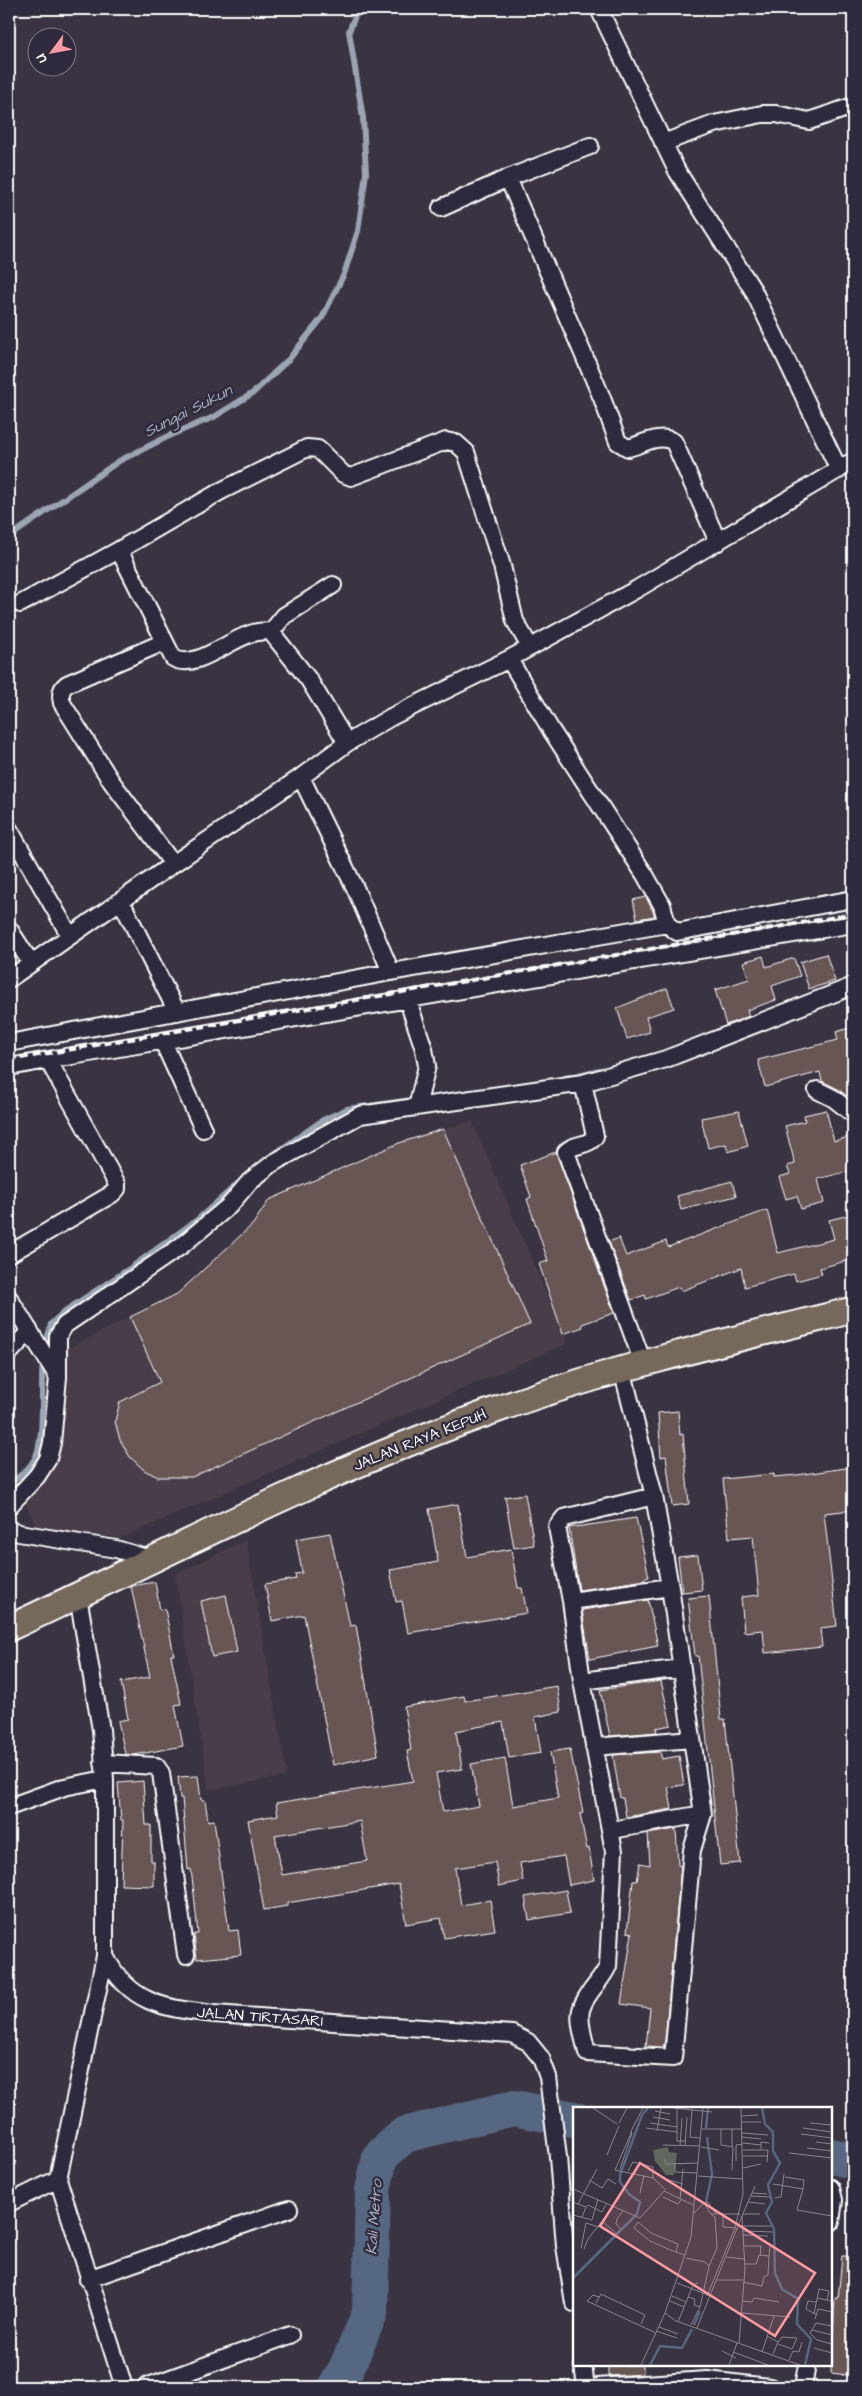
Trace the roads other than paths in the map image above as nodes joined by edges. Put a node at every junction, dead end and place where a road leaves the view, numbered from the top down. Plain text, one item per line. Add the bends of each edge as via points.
1 (599, 9) edge
2 (853, 106) edge
3 (663, 143) junction
4 (590, 146) dead end
5 (508, 178) junction
6 (440, 208) dead end
7 (853, 461) edge
8 (838, 470) junction
9 (718, 542) junction
10 (119, 550) junction
11 (334, 585) dead end
12 (20, 604) dead end
13 (271, 632) junction
14 (164, 642) junction
15 (530, 647) junction
16 (509, 659) junction
17 (347, 743) junction
18 (301, 777) junction
19 (9, 829) edge
20 (173, 864) junction
21 (853, 898) edge
22 (121, 901) junction
23 (666, 924) junction
24 (853, 924) edge
25 (9, 928) edge
26 (70, 936) junction
27 (31, 963) junction
28 (391, 972) junction
29 (9, 979) edge
30 (853, 986) edge
31 (408, 1001) junction
32 (177, 1012) junction
33 (163, 1042) junction
34 (9, 1043) edge
35 (48, 1060) junction
36 (9, 1067) edge
37 (583, 1083) junction
38 (817, 1090) dead end
39 (418, 1101) junction
40 (853, 1114) edge
41 (204, 1129) dead end
42 (9, 1254) edge
43 (9, 1298) edge
44 (853, 1310) edge
45 (32, 1335) junction
46 (9, 1353) edge
47 (632, 1366) junction
48 (58, 1377) junction
49 (654, 1496) junction
50 (9, 1506) edge
51 (9, 1529) edge
52 (153, 1560) junction
53 (670, 1587) junction
54 (78, 1596) junction
55 (571, 1601) junction
56 (9, 1628) edge
57 (682, 1668) junction
58 (582, 1681) junction
59 (692, 1739) junction
60 (594, 1747) junction
61 (104, 1771) junction
62 (9, 1807) edge
63 (703, 1814) junction
64 (612, 1830) junction
65 (186, 1955) dead end
66 (105, 1956) junction
67 (58, 2179) junction
68 (832, 2192) edge
69 (9, 2203) edge
70 (289, 2209) dead end
71 (569, 2214) edge
72 (832, 2215) edge
73 (572, 2267) edge
74 (88, 2279) junction
75 (573, 2285) edge
76 (290, 2336) dead end
77 (583, 2366) edge
78 (807, 2366) edge
79 (124, 2387) edge
80 (146, 2387) edge
81 (586, 2387) edge
82 (597, 2387) edge
83 (770, 2387) edge
84 (803, 2387) edge

1 - 3 street
2 - 3 street via 809,121 762,114 714,124
3 - 8 street via 684,184 753,290
4 - 5 street
5 - 6 street
5 - 9 street via 618,442 628,448 653,439 668,438 674,442
7 - 8 street
8 - 9 street
9 - 15 street
10 - 12 street
10 - 14 street
10 - 15 street via 221,491 307,448 318,449 343,474 351,477 446,441 456,443 466,452 502,566 515,621
11 - 13 street via 284,616
13 - 14 street via 260,631 203,657 184,662 172,658
13 - 17 street via 309,680
14 - 20 street via 67,684 61,696 62,703 111,781
15 - 16 street
16 - 17 street via 391,717
16 - 23 street via 645,875 662,905
17 - 18 street
18 - 20 street
18 - 28 street via 356,890
19 - 26 street
20 - 22 street
21 - 23 street via 677,932
22 - 26 street
22 - 32 street
23 - 28 street
24 - 31 street
25 - 27 street
26 - 27 street
27 - 29 street
28 - 32 street
30 - 37 street via 666,1059
31 - 33 street
31 - 39 street via 427,1066
32 - 34 street
33 - 35 street
33 - 41 street
35 - 36 street
35 - 42 street via 116,1189
37 - 39 street
37 - 47 street via 595,1136 590,1142 566,1152
38 - 40 street
39 - 48 street via 360,1115 273,1163 181,1246 65,1325 58,1336
43 - 45 street
44 - 47 main road, JALAN RAYA KEPUH
45 - 46 street
45 - 48 street
47 - 49 street
47 - 52 main road, JALAN RAYA KEPUH via 507,1406 414,1441 344,1470
48 - 50 street via 48,1459 38,1476
49 - 53 street
49 - 55 street via 560,1521 557,1527
51 - 52 street via 116,1549
52 - 54 main road, JALAN RAYA KEPUH
53 - 55 street
53 - 57 street
54 - 56 main road, JALAN RAYA KEPUH
54 - 61 street via 101,1730
55 - 58 street
57 - 58 street
57 - 59 street
58 - 60 street
59 - 60 street
59 - 63 street
60 - 64 street
61 - 62 street
61 - 65 street via 148,1765 156,1766 161,1773
61 - 66 street
63 - 64 street
63 - 64 street via 692,1850 673,2058 587,2054 581,2009 608,1966 614,1851
66 - 67 street
66 - 71 street, JALAN TIRTASARI via 132,1992 151,2003 178,2010 512,2034 528,2042 541,2058 548,2077
67 - 69 street
67 - 74 street
68 - 72 street
70 - 74 street
71 - 73 street, JALAN TIRTASARI
73 - 75 street, JALAN TIRTASARI
74 - 79 street
76 - 80 street
77 - 81 street
78 - 84 street
82 - 83 street via 707,2380

